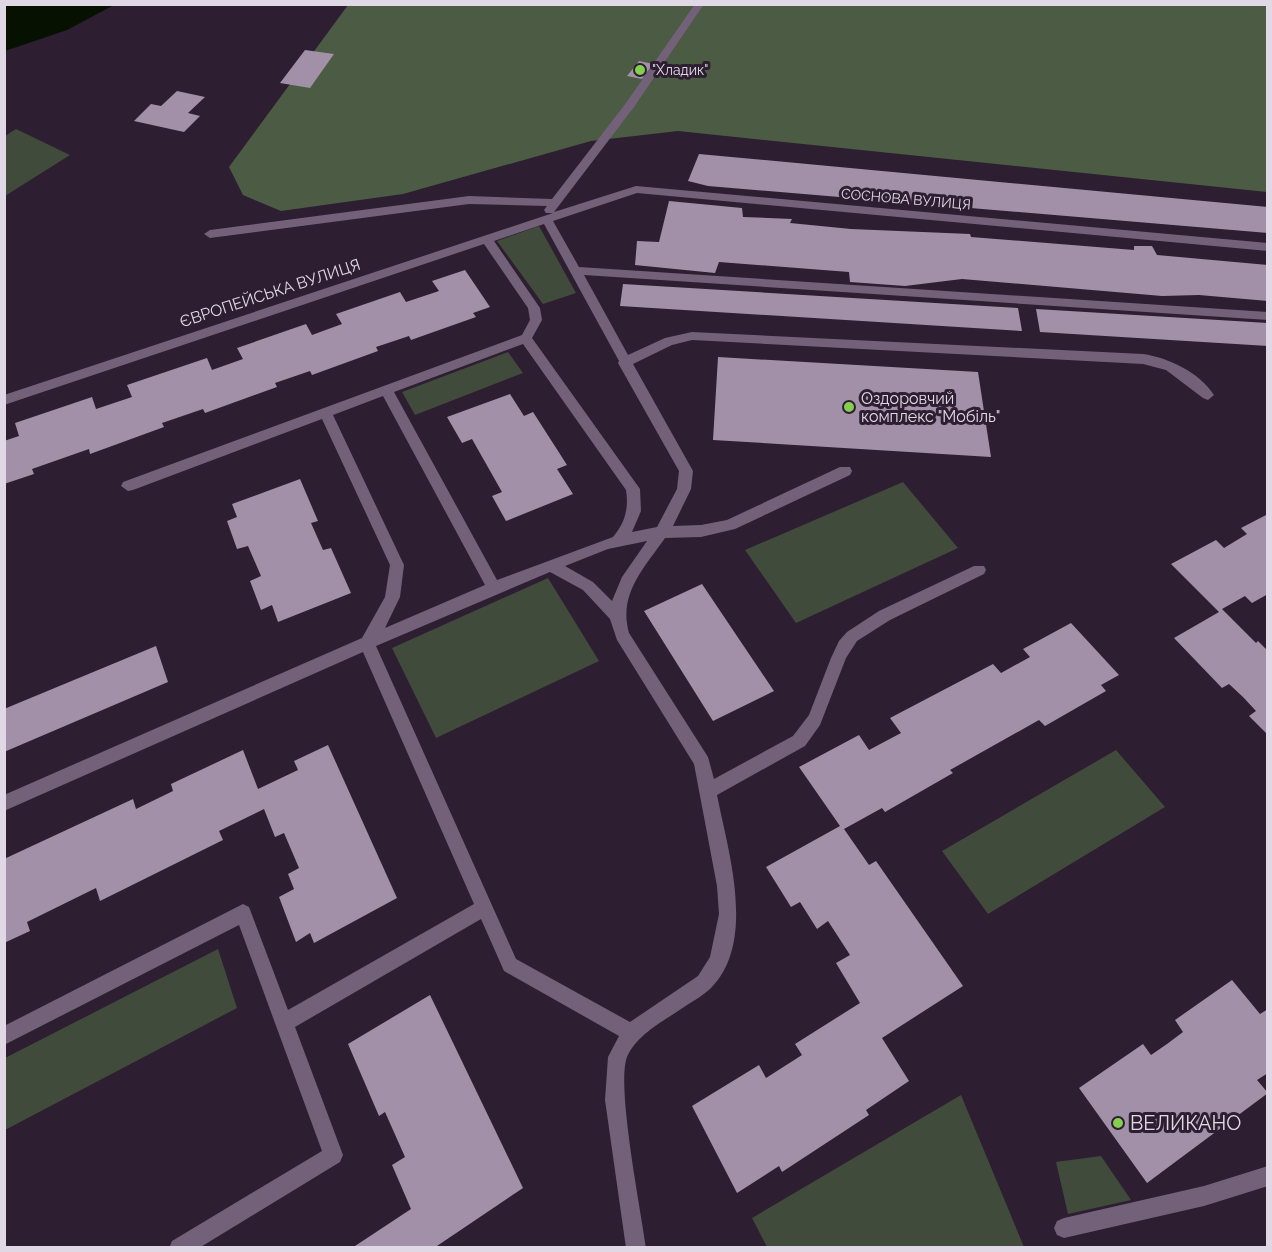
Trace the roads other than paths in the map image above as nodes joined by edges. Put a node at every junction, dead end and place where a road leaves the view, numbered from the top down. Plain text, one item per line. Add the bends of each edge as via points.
1 (700, 4) edge
2 (553, 203) junction
3 (546, 218) junction
4 (210, 234) dead end
5 (486, 238) junction
6 (1268, 247) edge
7 (577, 271) junction
8 (1268, 316) edge
9 (526, 338) junction
10 (624, 363) junction
11 (386, 388) junction
12 (1208, 395) dead end
13 (4, 400) edge
14 (325, 412) junction
15 (845, 471) dead end
16 (128, 486) dead end
17 (660, 532) junction
18 (618, 541) junction
19 (550, 566) junction
20 (979, 570) dead end
21 (494, 588) junction
22 (617, 616) junction
23 (367, 643) junction
24 (708, 791) junction
25 (4, 803) edge
26 (483, 908) junction
27 (284, 1023) junction
28 (631, 1033) junction
29 (4, 1036) edge
30 (1268, 1176) edge
31 (1064, 1228) dead end
32 (179, 1248) edge
33 (636, 1248) edge

1 - 2 street via 643,88
2 - 3 street
2 - 4 street via 470,200
3 - 5 street, ЄВРОПЕЙСЬКА ВУЛИЦЯ
3 - 6 street, СОСНОВА ВУЛИЦЯ via 636,189
3 - 7 street
5 - 9 street via 534,308 536,320
5 - 13 street, ЄВРОПЕЙСЬКА ВУЛИЦЯ
7 - 8 street
7 - 10 street
9 - 11 street
9 - 18 street via 633,489 632,521
10 - 12 street via 669,341 692,336 1151,359 1173,366
10 - 17 street via 686,471 683,496
11 - 14 street
11 - 21 street
14 - 16 street
14 - 23 street via 397,565 390,606
15 - 17 street via 730,525 701,531
17 - 18 street
17 - 22 street via 622,597
18 - 19 street
19 - 21 street
19 - 22 street via 588,586
20 - 24 street via 851,636 808,732 799,741
21 - 23 street
22 - 24 street via 622,635 702,762
23 - 25 street
23 - 26 street
24 - 28 street via 729,914 718,962 704,982
26 - 27 street
26 - 28 street via 510,966
27 - 29 street via 243,913
27 - 32 street via 333,1155
28 - 33 street via 617,1057 615,1100
30 - 31 street via 1204,1196

